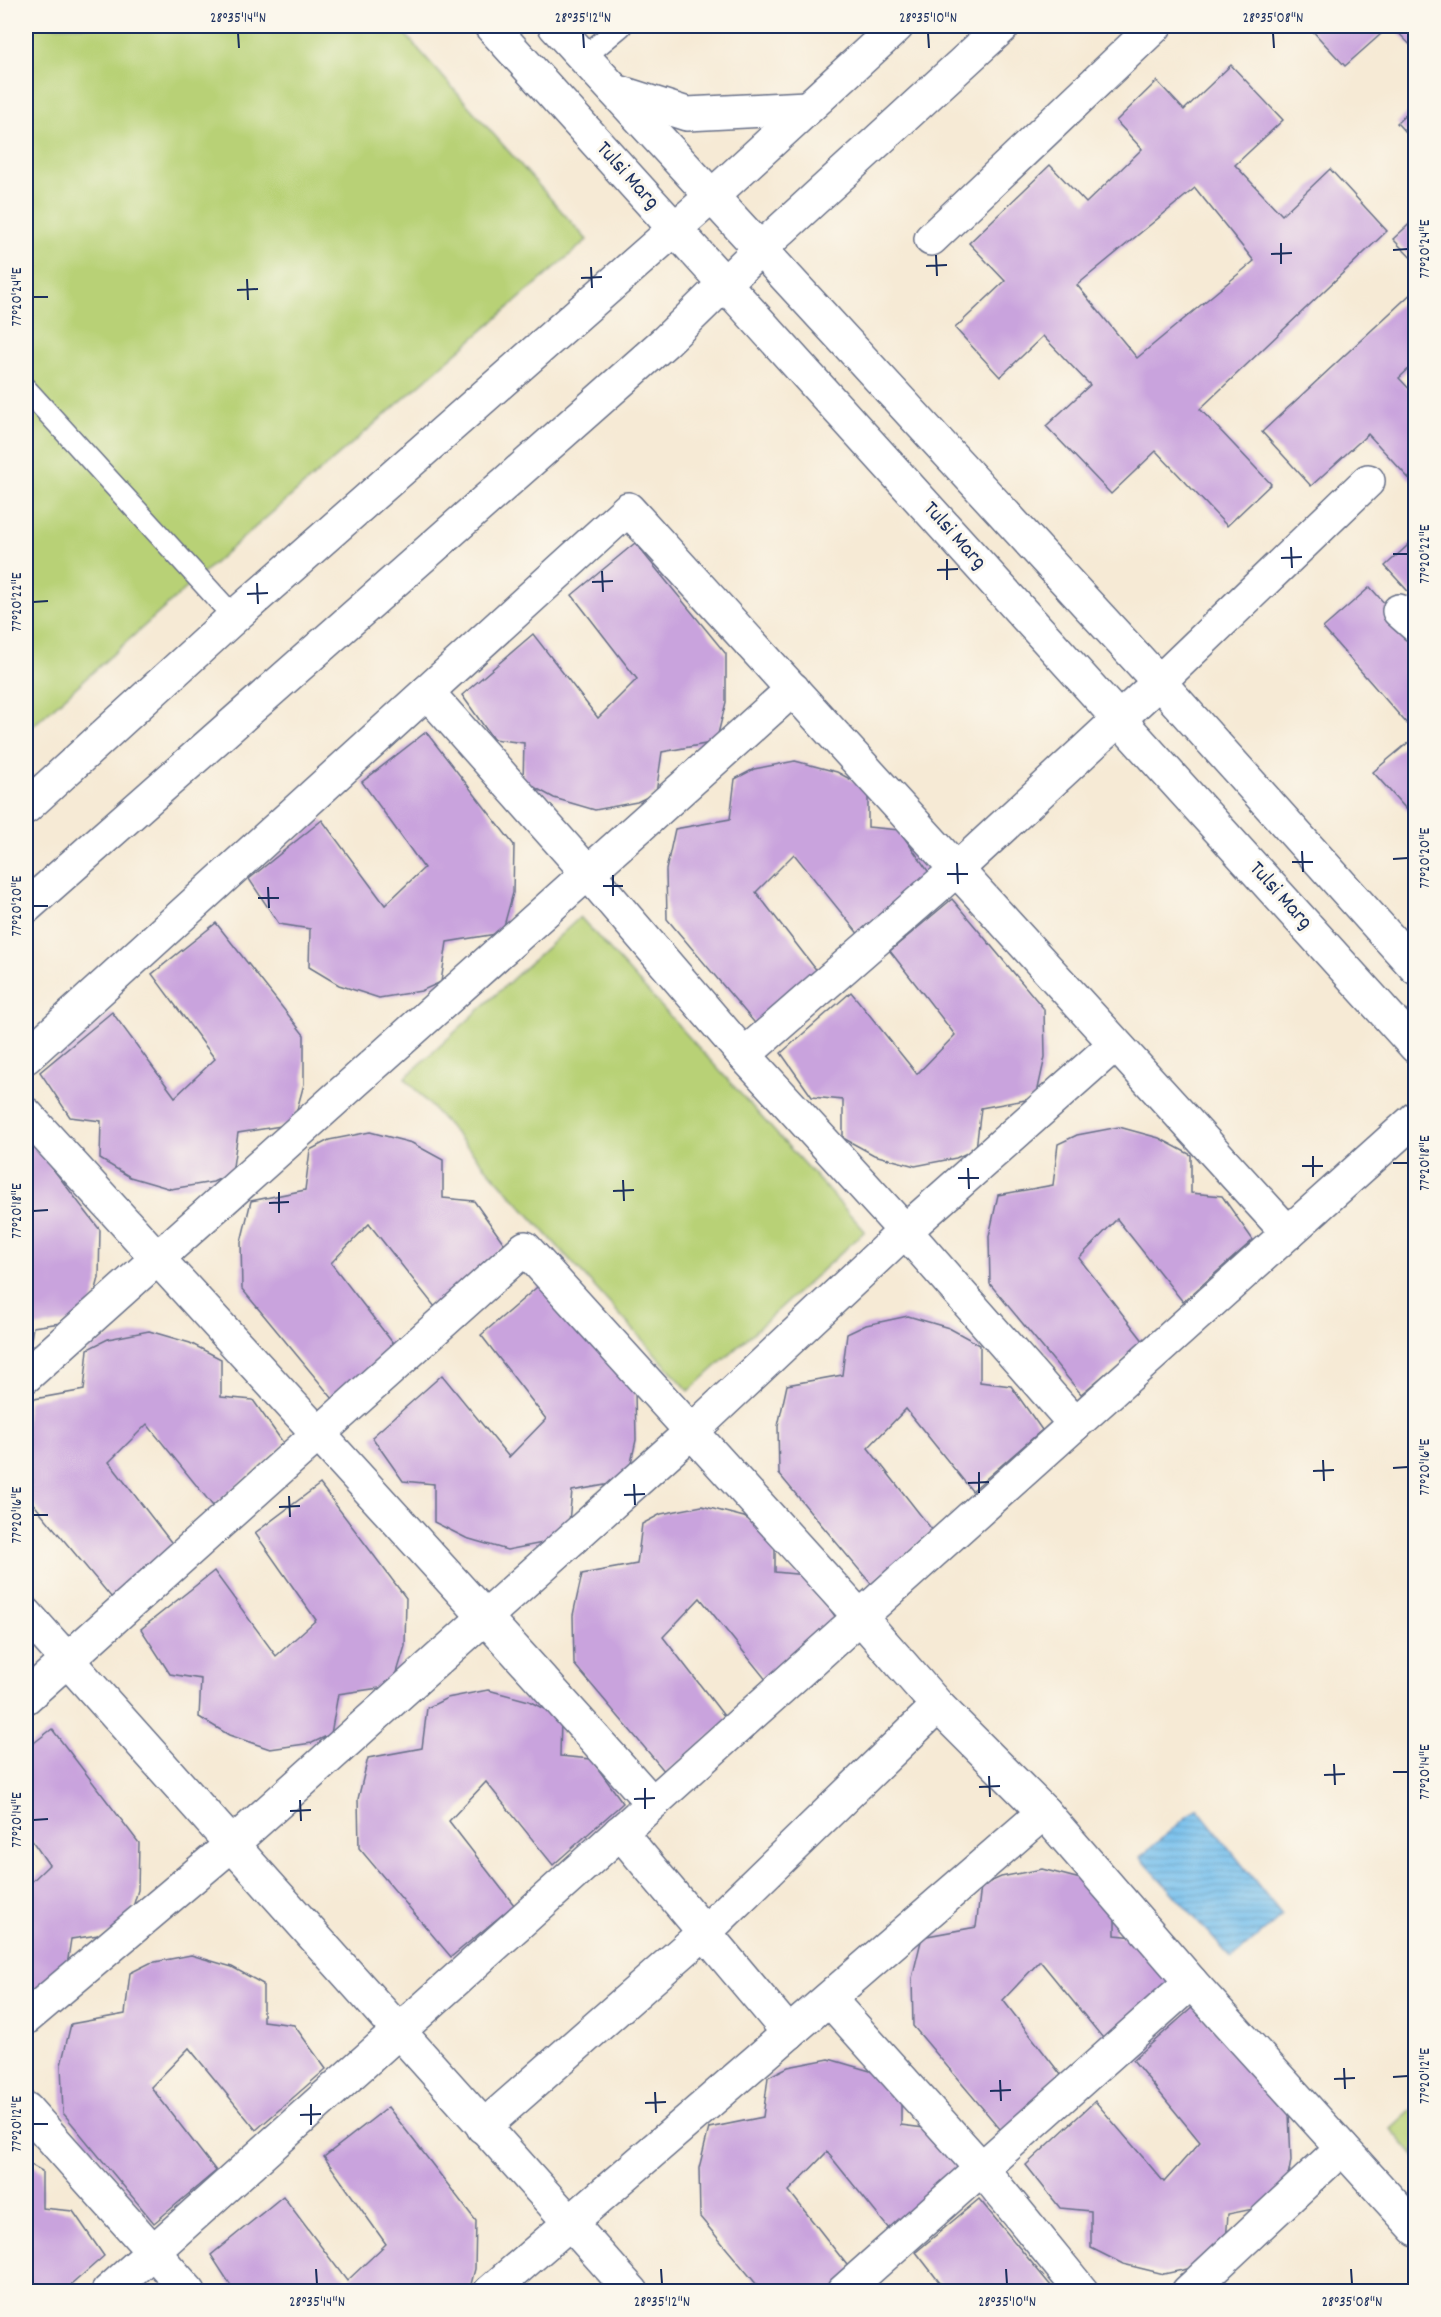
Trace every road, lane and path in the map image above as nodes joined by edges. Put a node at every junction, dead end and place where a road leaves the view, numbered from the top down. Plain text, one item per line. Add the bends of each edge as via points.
1 (491, 26) edge
2 (555, 26) edge
3 (621, 26) edge
4 (897, 26) edge
5 (1003, 26) edge
6 (1155, 26) edge
7 (584, 57) junction
8 (615, 92) junction
9 (807, 108) junction
10 (711, 197) junction
11 (676, 229) junction
12 (931, 239) dead end
13 (760, 249) junction
14 (725, 283) junction
15 (26, 389) edge
16 (1368, 481) dead end
17 (234, 617) junction
18 (1159, 682) junction
19 (793, 689) junction
20 (427, 692) junction
21 (1119, 718) junction
22 (26, 807) edge
23 (956, 870) junction
24 (588, 873) junction
25 (26, 908) edge
26 (1416, 968) edge
27 (1115, 1044) junction
28 (1416, 1047) edge
29 (744, 1055) junction
30 (26, 1057) edge
31 (26, 1114) edge
32 (1416, 1118) edge
33 (905, 1232) junction
34 (1288, 1233) junction
35 (157, 1258) junction
36 (26, 1376) edge
37 (1075, 1424) junction
38 (692, 1432) junction
39 (317, 1435) junction
40 (26, 1614) edge
41 (486, 1616) junction
42 (860, 1617) junction
43 (67, 1660) junction
44 (26, 1697) edge
45 (938, 1706) junction
46 (652, 1803) junction
47 (1044, 1812) junction
48 (620, 1832) junction
49 (231, 1845) junction
50 (705, 1932) junction
51 (1191, 1982) junction
52 (829, 2000) junction
53 (26, 2018) edge
54 (398, 2031) junction
55 (789, 2033) junction
56 (26, 2109) edge
57 (483, 2127) junction
58 (1342, 2148) junction
59 (981, 2168) junction
60 (570, 2222) junction
61 (1416, 2229) edge
62 (153, 2251) junction
63 (108, 2292) edge
64 (189, 2292) edge
65 (490, 2292) edge
66 (632, 2292) edge
67 (843, 2292) edge
68 (1082, 2292) edge
69 (1188, 2292) edge

1 - 11 street, Tulsi Marg
2 - 7 street
3 - 7 lane
4 - 9 street
5 - 13 street
6 - 12 street
7 - 8 street
8 - 9 street via 687,114
8 - 10 street
9 - 10 street
10 - 11 street
10 - 13 street
11 - 14 street, Tulsi Marg
11 - 17 street
13 - 14 street
13 - 18 street
14 - 21 street, Tulsi Marg
14 - 25 street via 666,341
15 - 17 lane
16 - 18 street
17 - 22 street
18 - 21 street
18 - 26 street
19 - 20 street via 628,509
19 - 23 street
19 - 24 street
20 - 24 street
20 - 30 street
21 - 23 street
21 - 28 street, Tulsi Marg
23 - 27 street
23 - 29 street
24 - 29 street
24 - 35 street
27 - 33 street
27 - 34 street
29 - 33 street
31 - 35 street
32 - 34 street
33 - 37 street
33 - 38 street
34 - 37 street
35 - 36 street
35 - 39 street
37 - 42 street
38 - 39 street via 525,1248
38 - 41 street
38 - 42 street
39 - 41 street
39 - 43 street
40 - 43 street
41 - 46 street
41 - 49 street
42 - 45 street
42 - 46 street
43 - 44 street
43 - 49 street
45 - 47 street
45 - 50 street
46 - 48 street
47 - 51 street
47 - 52 street
48 - 50 street
48 - 54 street
49 - 53 street
49 - 54 street
50 - 55 street
50 - 57 street
51 - 58 street
51 - 59 street
52 - 55 street
52 - 59 street
54 - 57 street
54 - 62 street
55 - 60 street
56 - 62 street
57 - 60 street
58 - 61 street
58 - 69 street
59 - 67 street
59 - 68 street
60 - 65 street
60 - 66 street
62 - 63 street
62 - 64 street

